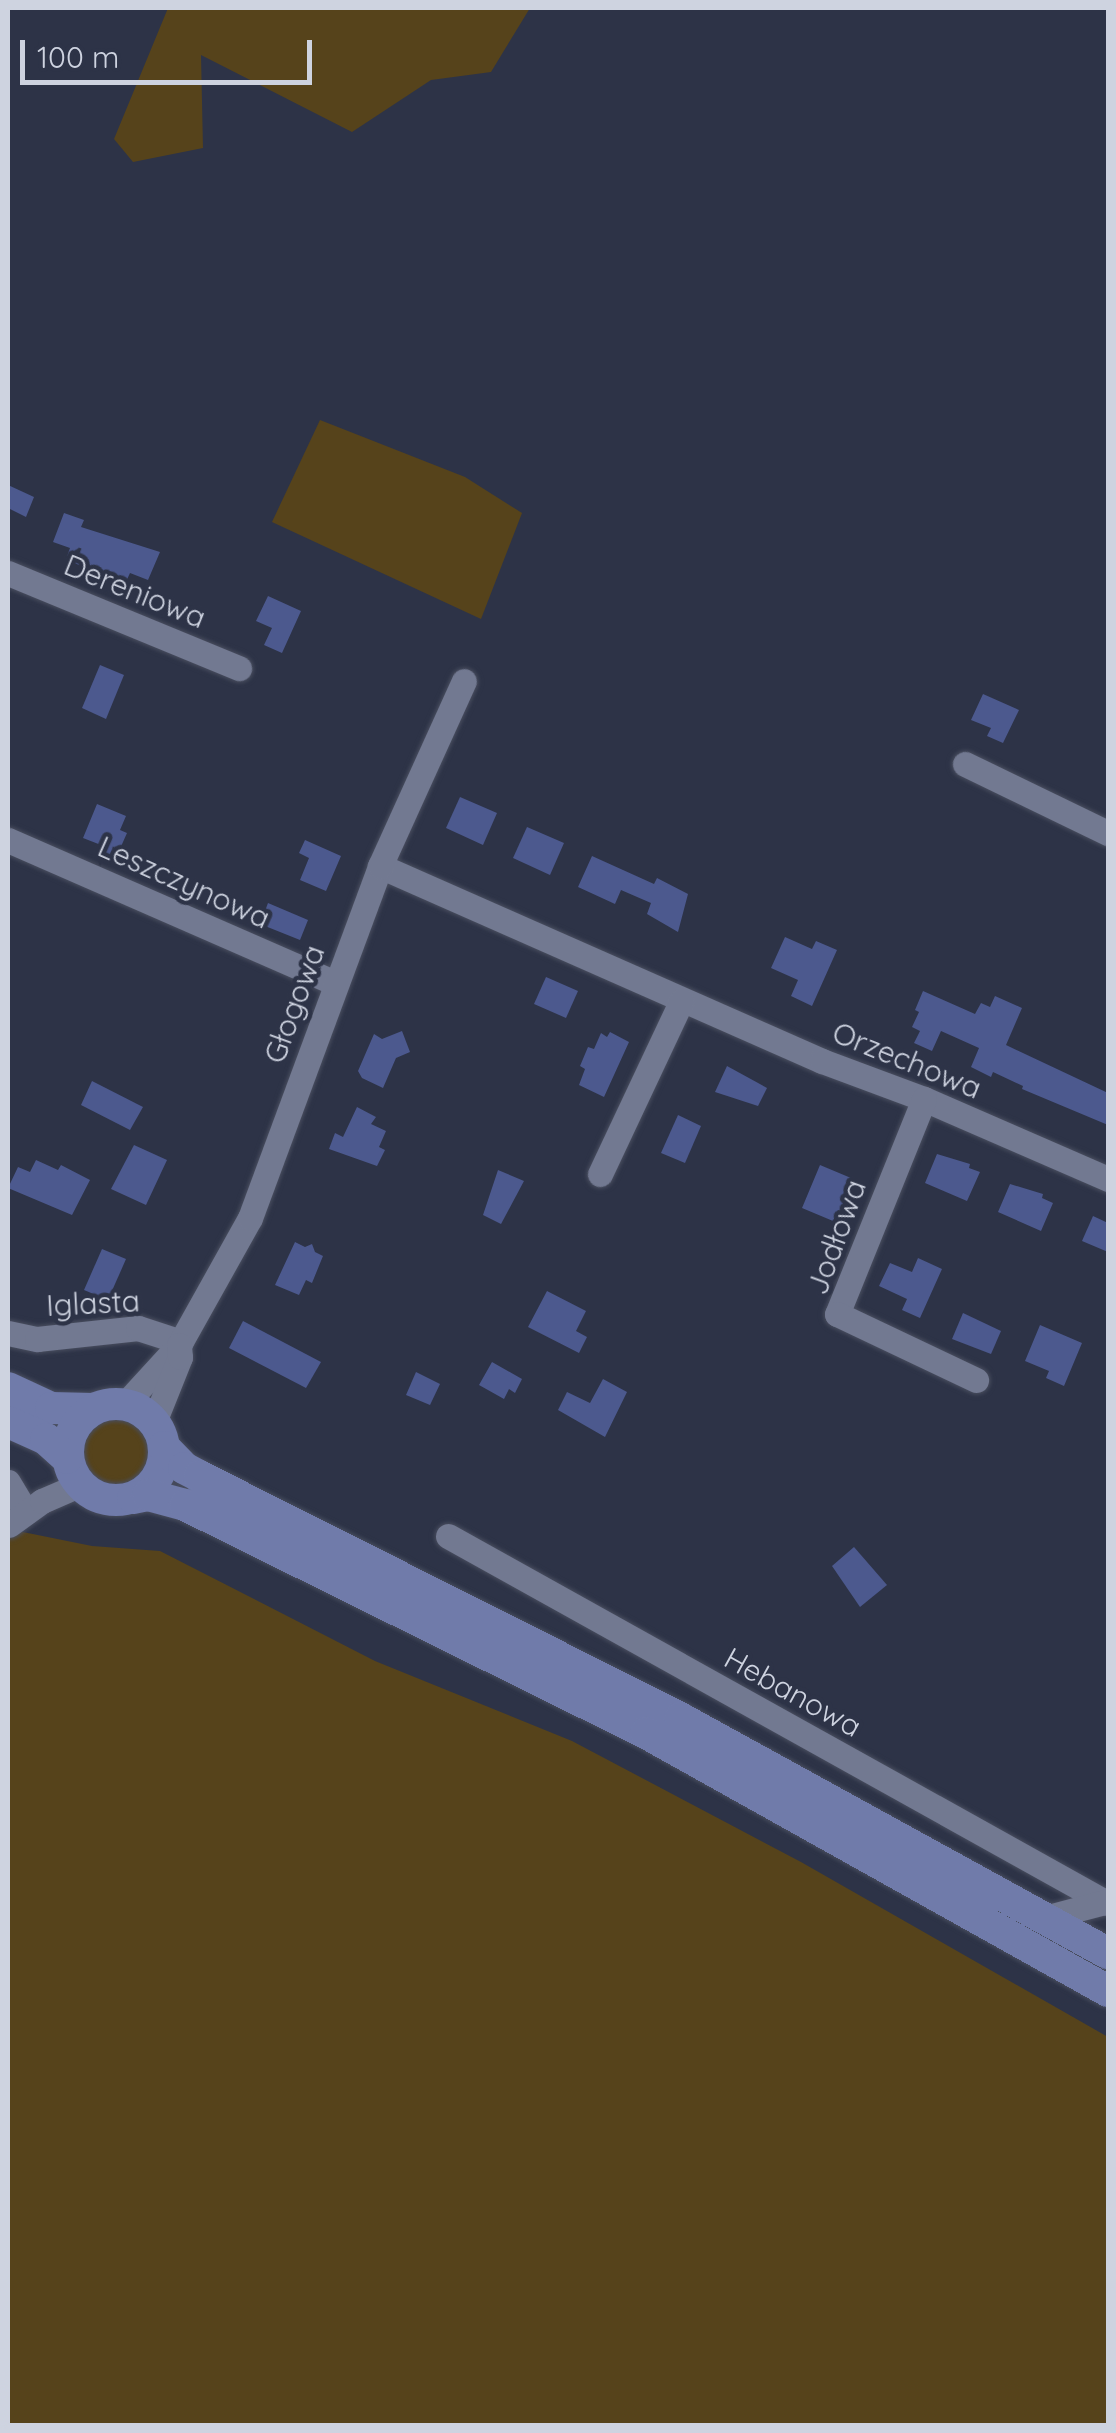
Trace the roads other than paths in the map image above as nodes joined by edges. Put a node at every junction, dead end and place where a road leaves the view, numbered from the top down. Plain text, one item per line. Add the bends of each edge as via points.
1 (8, 573) edge
2 (239, 668) dead end
3 (464, 681) dead end
4 (964, 764) dead end
5 (1108, 832) edge
6 (8, 840) edge
7 (380, 866) junction
8 (334, 983) junction
9 (682, 1000) junction
10 (924, 1099) junction
11 (600, 1174) dead end
12 (1108, 1180) edge
13 (8, 1333) edge
14 (180, 1344) junction
15 (976, 1380) dead end
16 (8, 1388) edge
17 (125, 1404) junction
18 (92, 1409) junction
19 (8, 1422) edge
20 (159, 1434) junction
21 (73, 1472) junction
22 (8, 1482) edge
23 (133, 1498) junction
24 (18, 1518) edge
25 (448, 1536) dead end
26 (1108, 1903) edge
27 (1048, 1917) junction
28 (1108, 1954) edge
29 (1108, 1990) edge

1 - 2 street, Dereniowa
3 - 7 street, Głogowa
4 - 5 street
6 - 8 street, Leszczynowa
7 - 8 street, Głogowa
7 - 9 street, Orzechowa
8 - 14 street, Głogowa via 250,1218
9 - 10 street, Orzechowa
9 - 11 street
10 - 12 street, Orzechowa
10 - 15 street, Jodłowa via 837,1314
13 - 14 street, Iglasta via 37,1340 138,1328
14 - 17 street, Głogowa
14 - 20 street, Głogowa
16 - 18 main road via 51,1408
17 - 18 main road
17 - 20 main road
18 - 21 main road via 72,1430
19 - 21 main road via 46,1439
20 - 23 main road via 160,1472
20 - 27 main road via 184,1468 564,1658
21 - 23 main road via 104,1500
21 - 24 street
22 - 24 street
23 - 29 main road via 185,1504 577,1698
25 - 26 street, Hebanowa
26 - 27 street
27 - 28 main road

